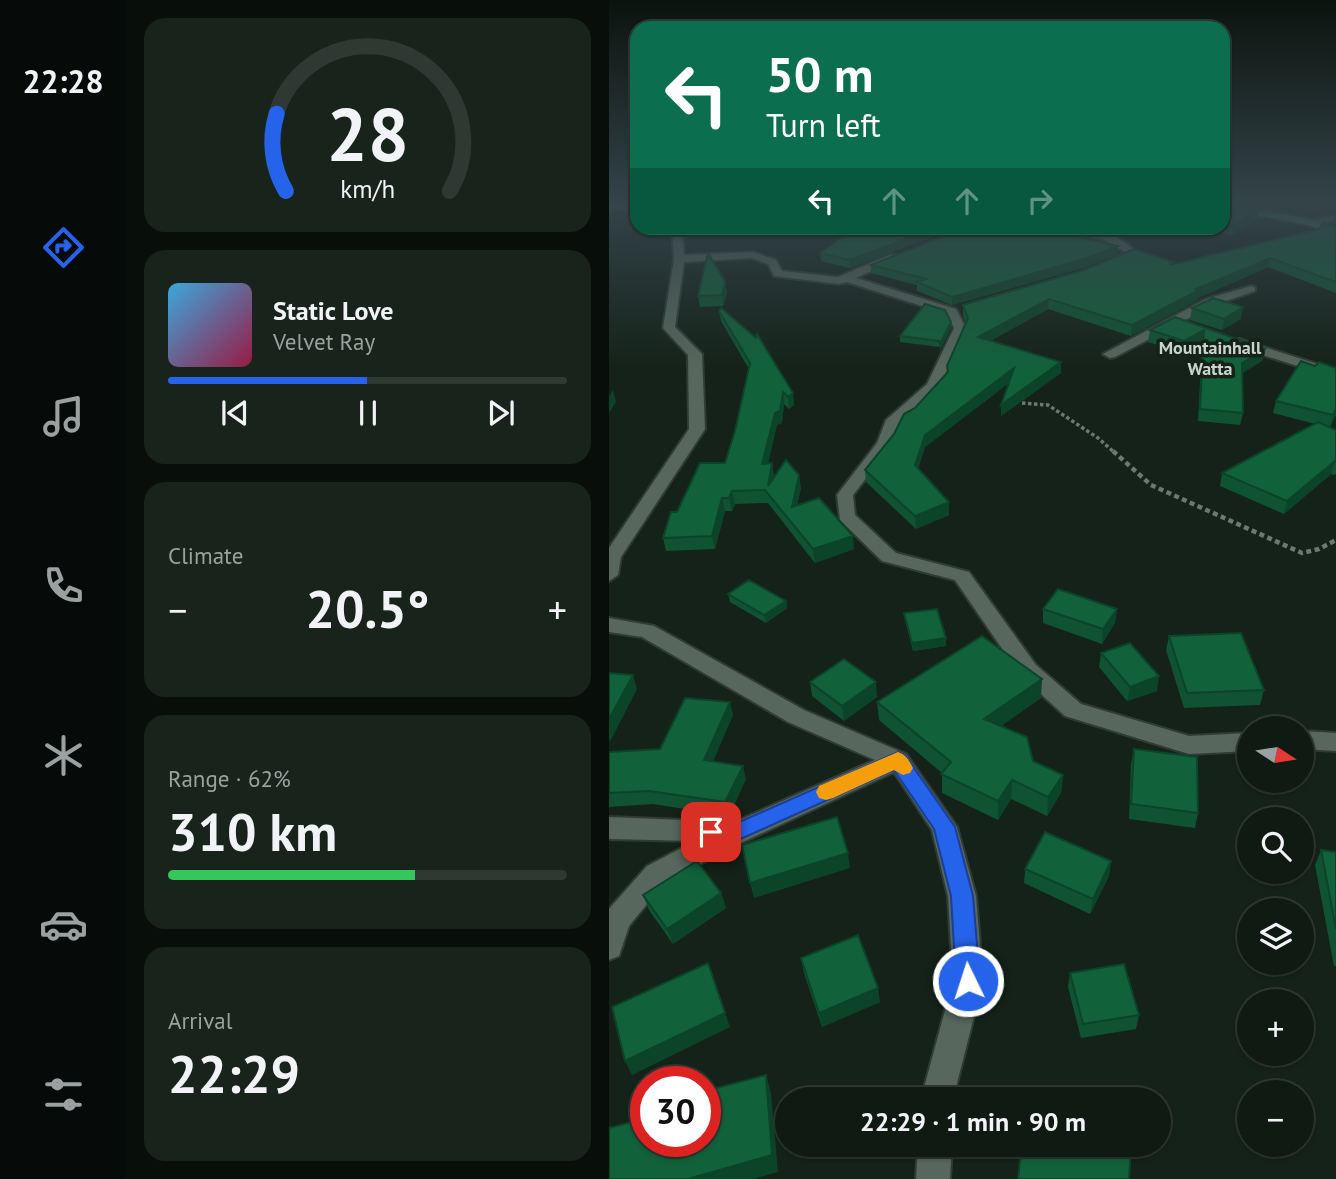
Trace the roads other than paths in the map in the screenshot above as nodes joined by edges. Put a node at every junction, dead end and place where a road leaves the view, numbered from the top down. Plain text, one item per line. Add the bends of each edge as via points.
1 (708, 258) edge
2 (761, 258) edge
3 (892, 258) edge
4 (1126, 258) edge
5 (679, 260) joint
6 (1104, 267) edge
7 (846, 278) junction
8 (1251, 289) dead end
9 (1172, 321) junction
10 (1198, 329) edge
11 (1223, 337) edge
12 (1110, 354) dead end
13 (1336, 374) edge
14 (609, 575) edge
15 (609, 625) edge
16 (1314, 741) edge
17 (1237, 742) edge
18 (1336, 742) edge
19 (898, 760) junction
20 (609, 828) edge
21 (736, 832) junction
22 (609, 947) edge
23 (940, 1087) edge
24 (934, 1157) edge
25 (933, 1179) edge

1 - 5 street
2 - 7 street via 772,262 778,274 832,282
3 - 7 street
4 - 6 street
5 - 14 street via 669,328 695,354 697,429 612,557
7 - 17 street via 959,310 960,328 933,386 891,422 885,444 845,495 846,516 890,557 962,576 1028,670 1073,710 1189,744
8 - 9 street
9 - 10 street
9 - 12 street
11 - 13 street
15 - 19 street via 647,631 796,716
16 - 18 street
19 - 21 street
19 - 23 street via 944,827 962,896 968,981
20 - 21 street
21 - 22 street via 656,874 617,920
24 - 25 street

